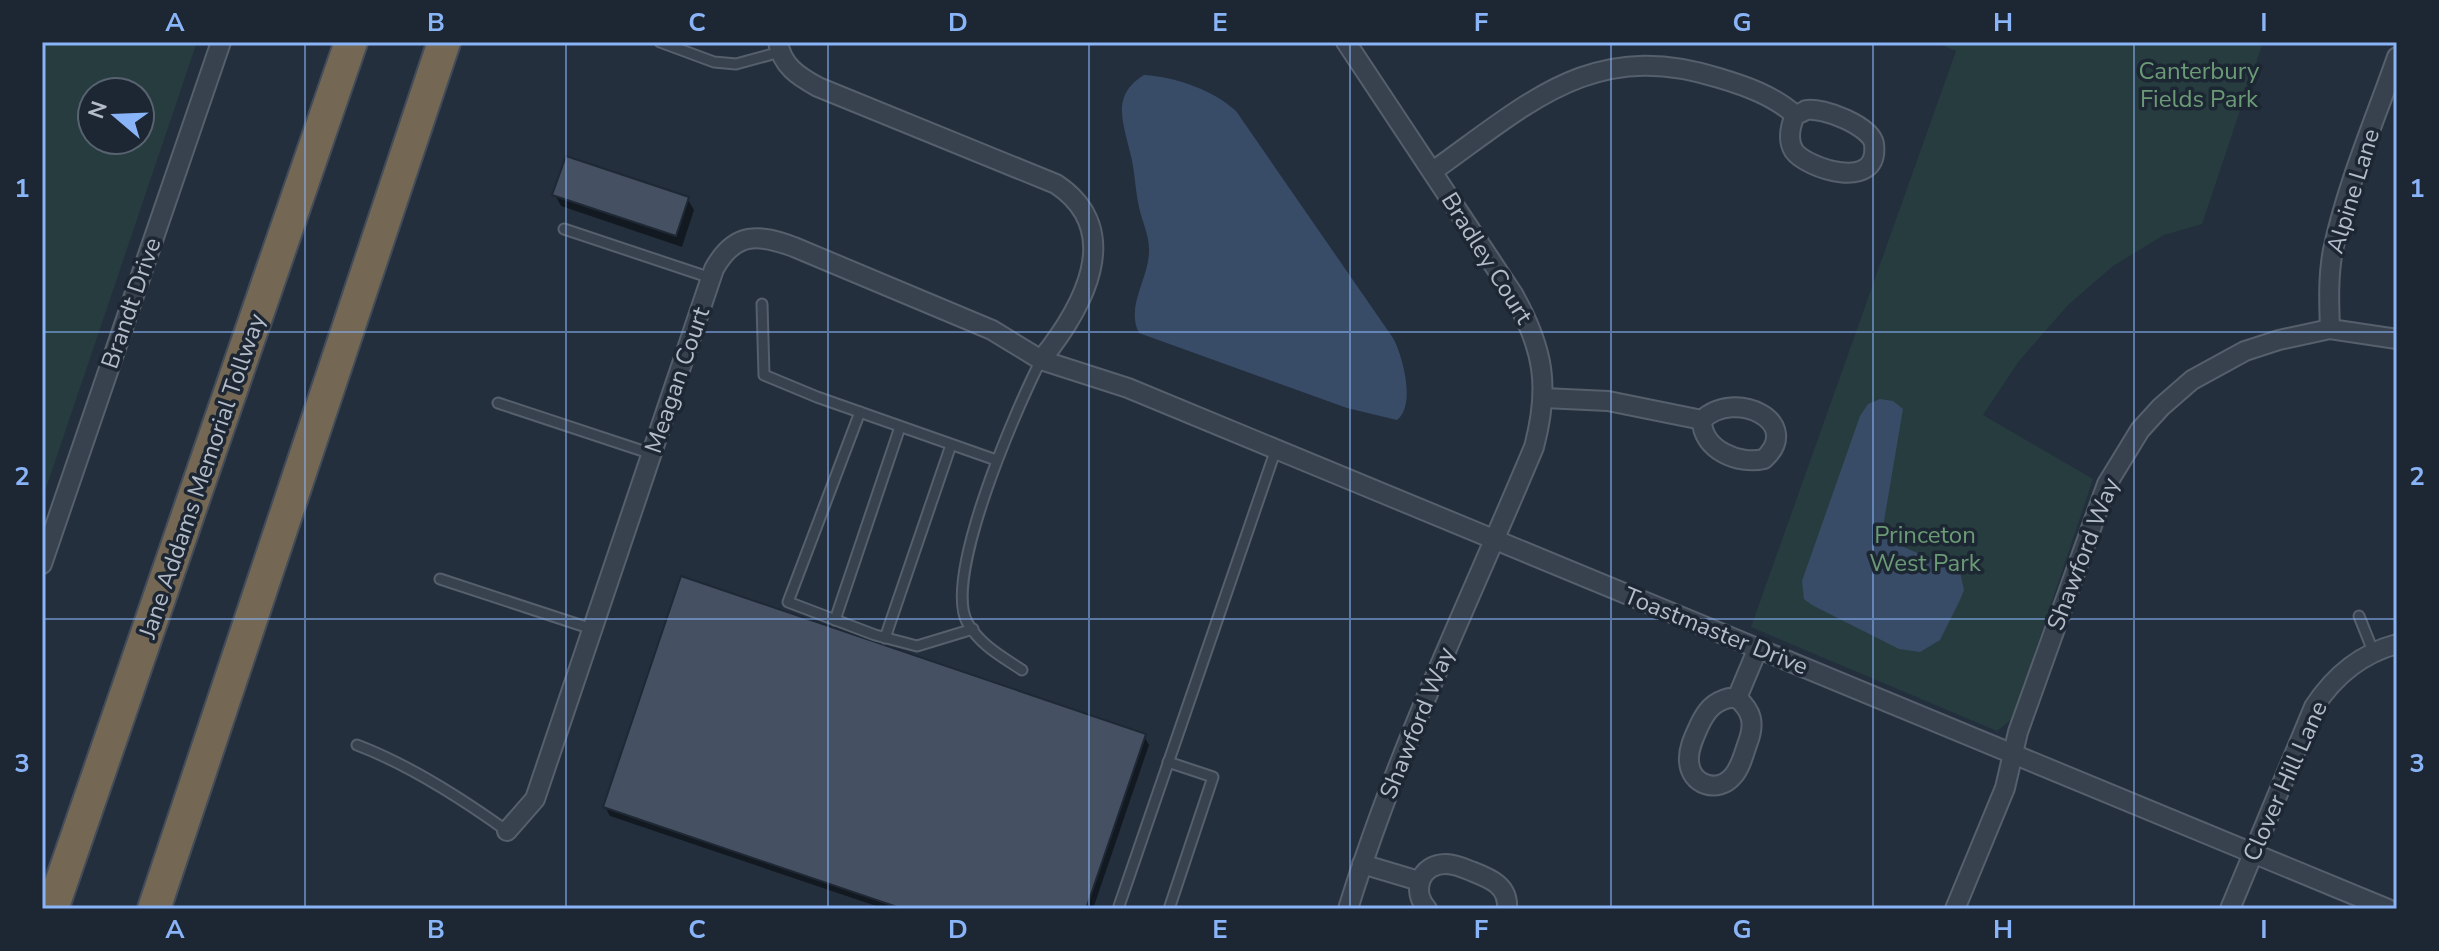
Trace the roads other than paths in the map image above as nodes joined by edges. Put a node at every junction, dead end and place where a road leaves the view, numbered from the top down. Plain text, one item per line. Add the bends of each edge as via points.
1 (221, 42) edge
2 (351, 42) edge
3 (444, 42) edge
4 (660, 42) edge
5 (1346, 42) edge
6 (779, 47) edge
7 (2397, 57) edge
8 (1795, 115) junction
9 (1433, 171) junction
10 (564, 229) dead end
11 (711, 278) junction
12 (762, 304) dead end
13 (2330, 329) junction
14 (2397, 339) edge
15 (1041, 360) junction
16 (1544, 398) junction
17 (498, 403) dead end
18 (860, 412) junction
19 (1702, 420) dead end
20 (900, 427) junction
21 (951, 445) junction
22 (1276, 449) junction
23 (652, 454) junction
24 (996, 460) junction
25 (1493, 540) junction
26 (42, 564) edge
27 (440, 579) dead end
28 (2359, 616) dead end
29 (835, 620) junction
30 (592, 629) junction
31 (973, 629) junction
32 (885, 638) junction
33 (2397, 644) edge
34 (1758, 648) junction
35 (2373, 651) junction
36 (1022, 670) dead end
37 (1737, 698) junction
38 (357, 745) dead end
39 (2012, 753) junction
40 (1168, 762) junction
41 (507, 831) joint
42 (2254, 852) junction
43 (1362, 864) junction
44 (1419, 881) junction
45 (52, 909) edge
46 (154, 909) edge
47 (1118, 909) edge
48 (1169, 909) edge
49 (1348, 909) edge
50 (1427, 909) edge
51 (1507, 909) edge
52 (1955, 909) edge
53 (2230, 909) edge
54 (2388, 909) edge

1 - 26 street, Brandt Drive
2 - 45 highway, Jane Addams Memorial Tollway
3 - 46 highway
4 - 6 lane via 714,62 736,64
5 - 9 street, Bradley Court
6 - 15 street via 786,65 818,87 1056,184 1082,207 1094,237 1092,265 1066,329
7 - 13 street, Alpine Lane via 2340,222 2329,286
8 - 8 street via 1818,111 1867,130 1874,145 1865,170 1851,174 1801,158 1791,144
8 - 9 street via 1753,90 1691,69 1623,66 1559,86
9 - 16 street, Bradley Court via 1530,325 1542,361
10 - 11 lane
11 - 15 street, Meagan Court via 730,248 766,237 992,330
11 - 23 street, Meagan Court
12 - 18 lane via 764,375
13 - 14 street, Shawford Way
13 - 39 street, Shawford Way via 2279,340 2219,363 2192,380 2140,430 2107,484
15 - 22 street, Toastmaster Drive via 1128,388
15 - 24 lane
16 - 19 street via 1608,401
16 - 25 street, Bradley Court via 1534,447
17 - 23 lane
18 - 20 lane
18 - 29 lane via 788,602
20 - 21 lane
20 - 29 lane
21 - 24 lane
21 - 32 lane
22 - 25 street, Toastmaster Drive
22 - 40 lane
23 - 30 street, Meagan Court
24 - 31 lane via 961,581 965,619
25 - 34 street, Toastmaster Drive
25 - 43 street, Shawford Way
27 - 30 lane
28 - 35 lane
29 - 32 lane
30 - 41 street, Meagan Court via 535,799
31 - 32 lane via 917,646
31 - 36 lane via 984,646
33 - 35 street, Clover Hill Lane
34 - 37 street
34 - 39 street, Toastmaster Drive
35 - 42 street, Clover Hill Lane via 2344,671 2314,707
37 - 37 street via 1713,705 1692,743 1691,773 1703,784 1729,780 1743,756 1753,722
38 - 41 lane via 385,756
39 - 42 street, Toastmaster Drive
39 - 52 street, Shawford Way via 2005,788
40 - 47 lane
40 - 48 lane via 1213,777
42 - 53 street, Clover Hill Lane
42 - 54 street, Toastmaster Drive
43 - 44 street
43 - 49 street, Shawford Way
44 - 50 street
44 - 51 street via 1445,864 1459,867 1493,879 1503,890

